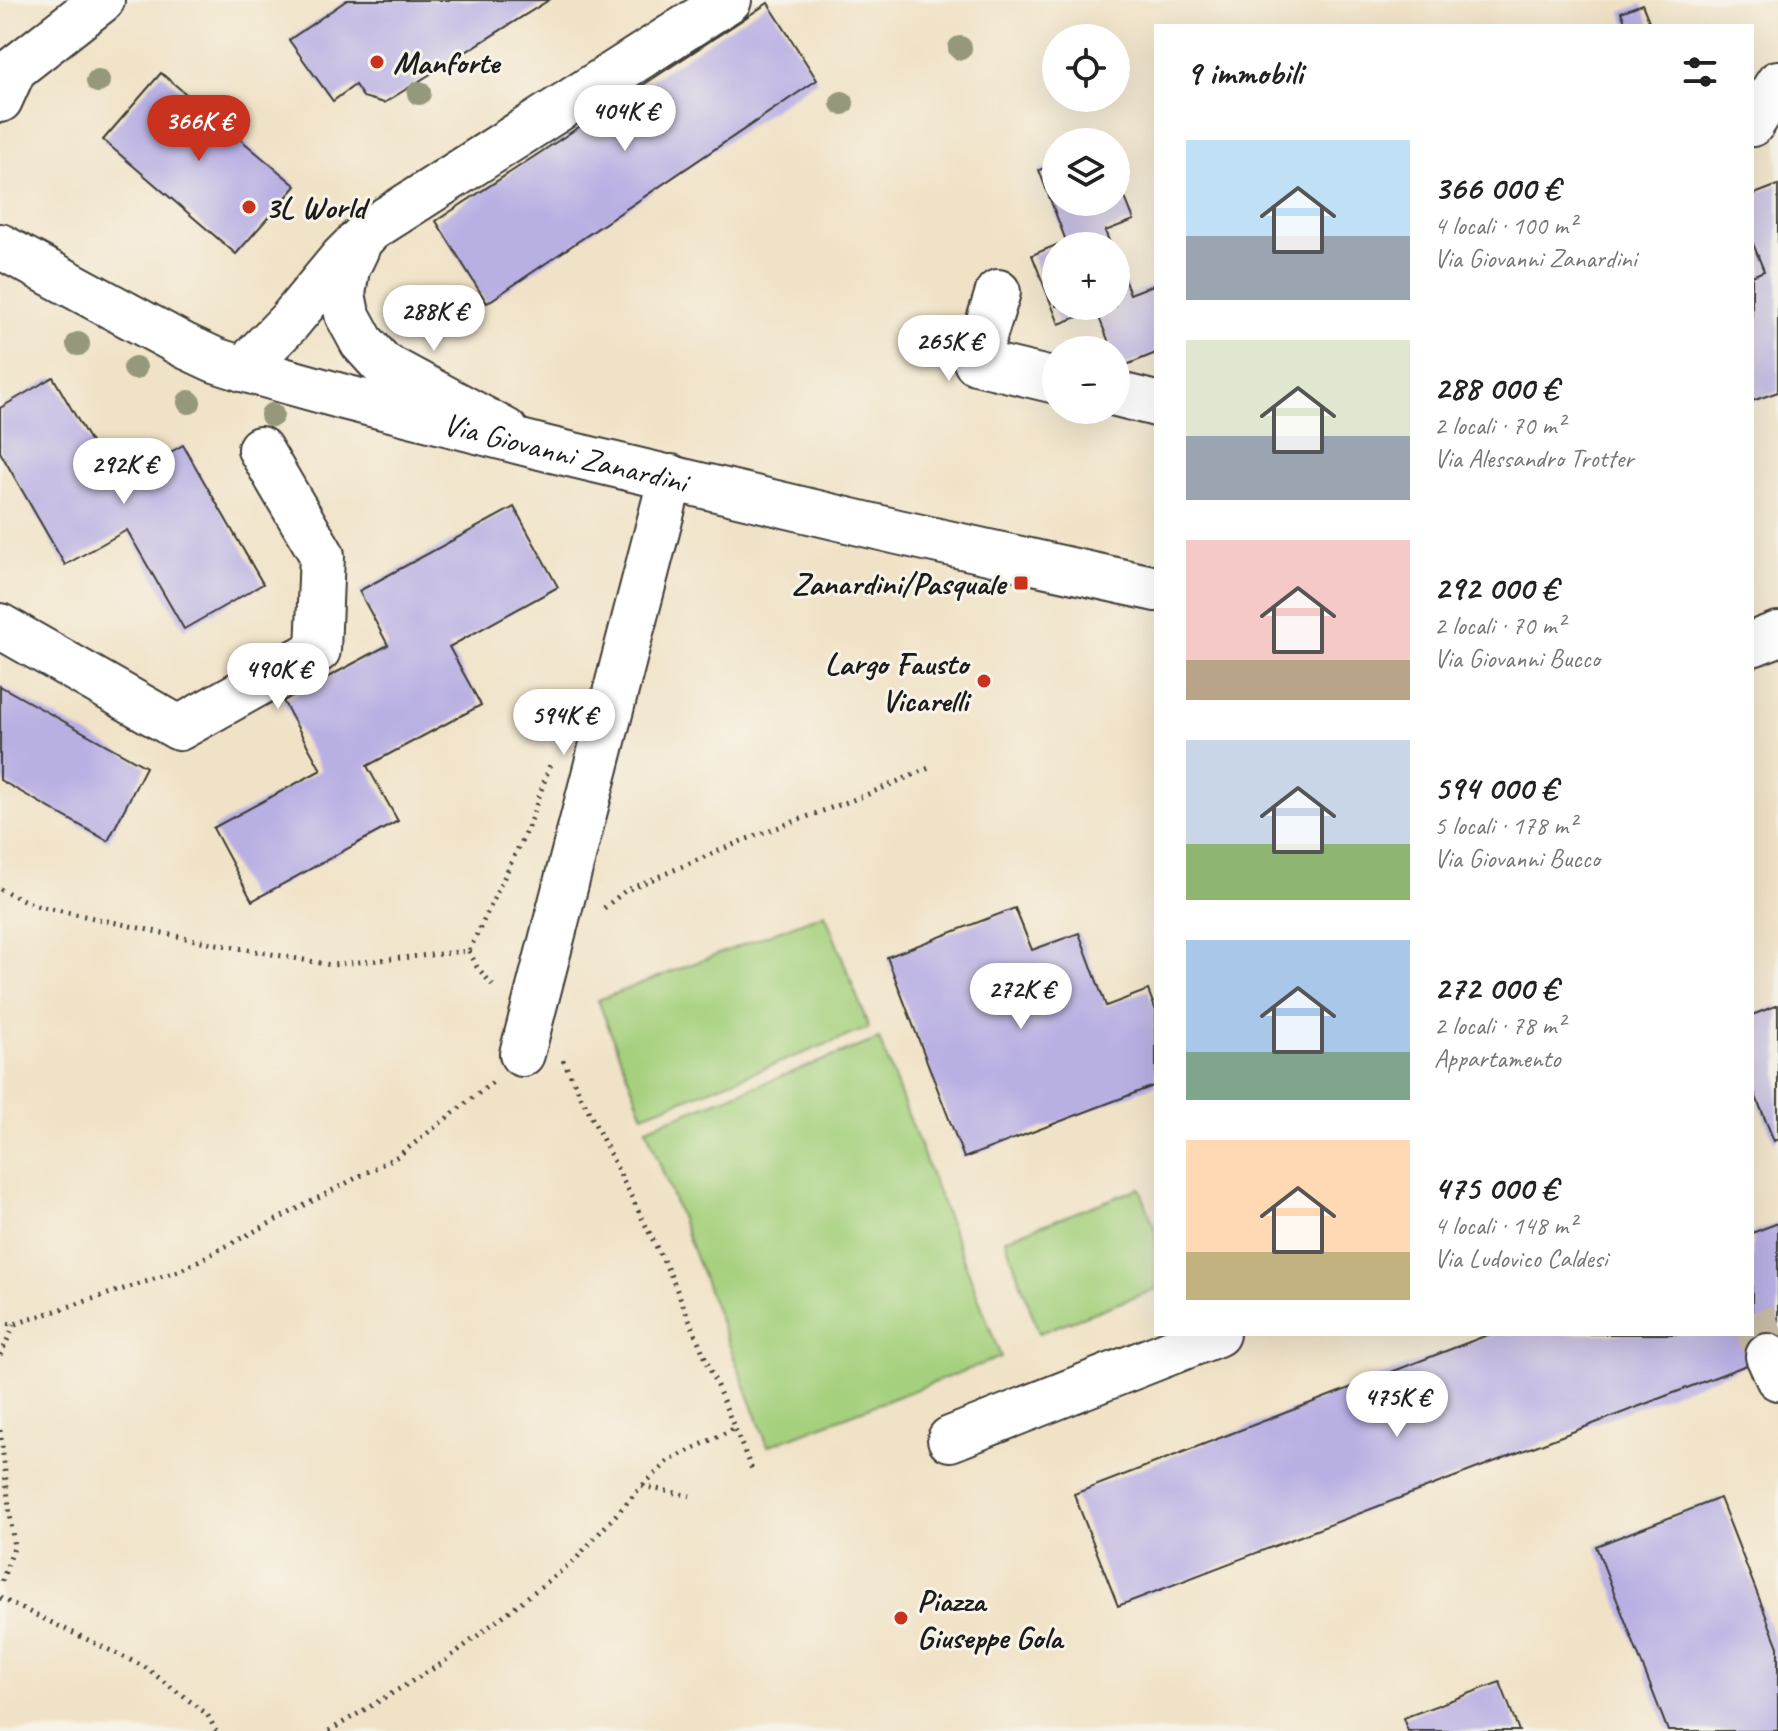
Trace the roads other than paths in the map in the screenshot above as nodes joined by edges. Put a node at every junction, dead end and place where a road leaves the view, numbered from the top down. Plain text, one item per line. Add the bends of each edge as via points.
1 (102, 0) edge
2 (729, 0) edge
3 (5, 79) edge
4 (1778, 83) edge
5 (1754, 121) edge
6 (361, 238) junction
7 (0, 246) edge
8 (998, 292) dead end
9 (243, 369) junction
10 (1042, 378) edge
11 (1130, 398) edge
12 (1154, 404) edge
13 (534, 445) junction
14 (260, 449) dead end
15 (671, 477) junction
16 (1154, 589) edge
17 (0, 626) edge
18 (1778, 634) edge
19 (1754, 643) edge
20 (522, 1054) road end
21 (1212, 1336) edge
22 (950, 1439) dead end

1 - 3 street
2 - 6 street
4 - 5 street
6 - 9 street
6 - 13 street via 343,294 362,342 382,364
7 - 9 street, Via Giovanni Zanardini via 185,346
8 - 10 street via 976,362
9 - 13 street, Via Giovanni Zanardini
11 - 12 street
13 - 15 street, Via Giovanni Zanardini
14 - 17 street via 322,555 318,650 179,728
15 - 16 street, Via Giovanni Zanardini
15 - 20 street
18 - 19 street
21 - 22 street

